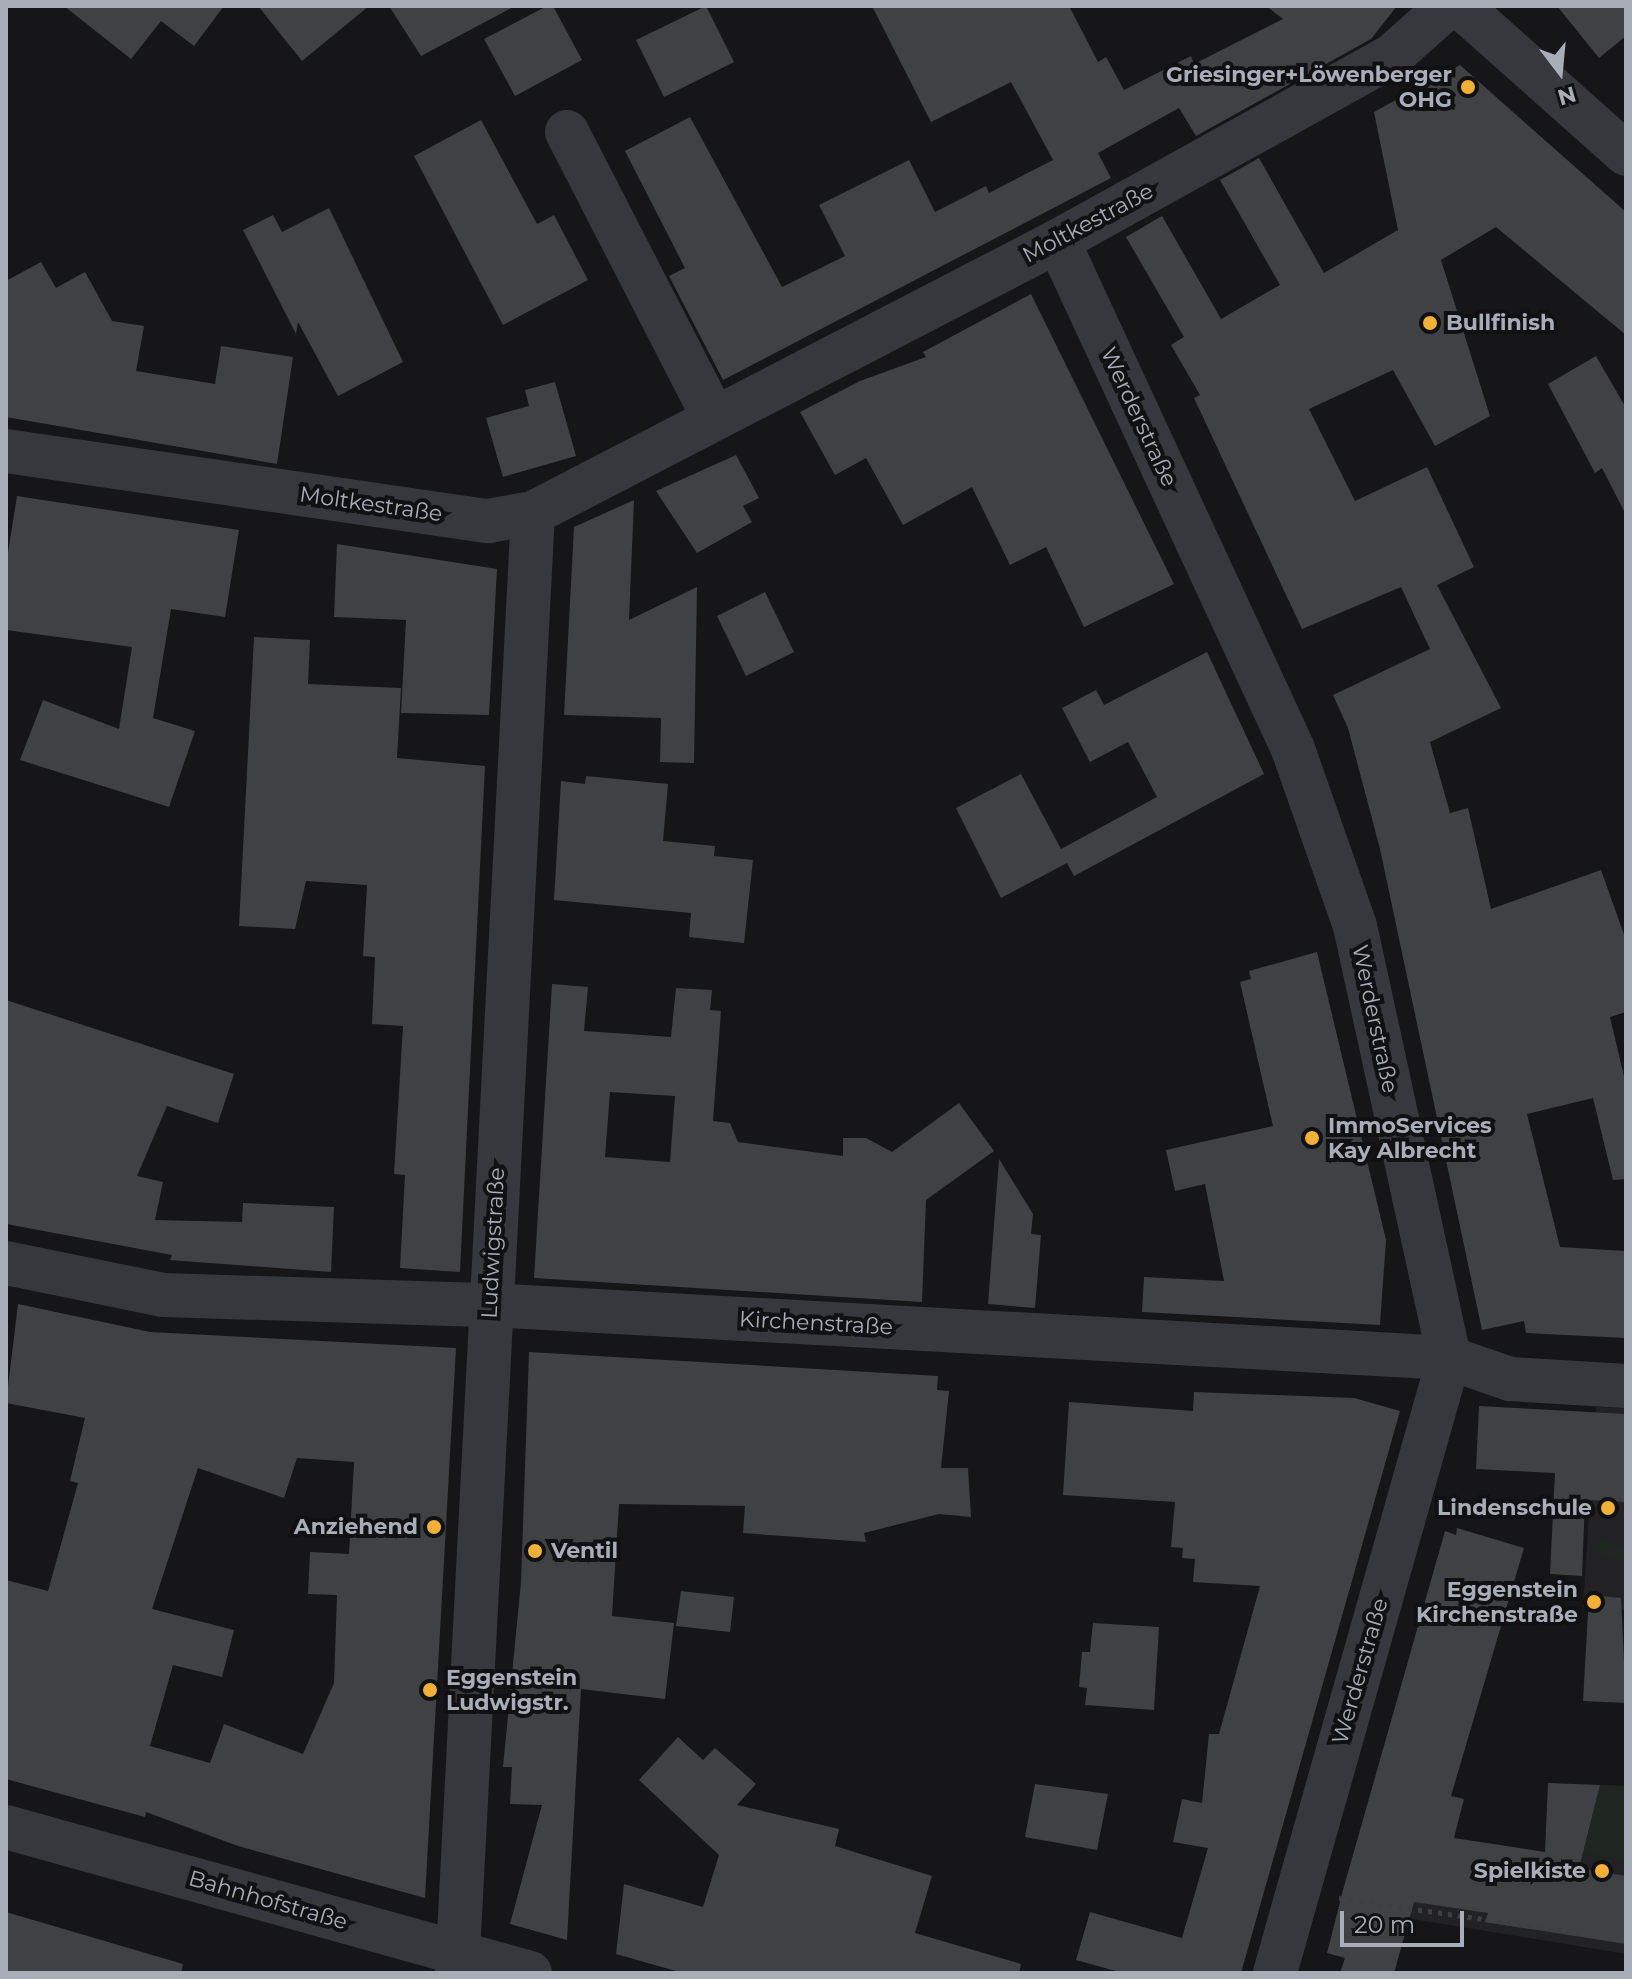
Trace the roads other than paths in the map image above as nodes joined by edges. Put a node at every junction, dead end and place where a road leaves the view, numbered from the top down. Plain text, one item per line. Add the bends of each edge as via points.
1 (1448, 6) edge
2 (1460, 6) edge
3 (567, 132) dead end
4 (1626, 154) edge
5 (1058, 241) junction
6 (714, 418) junction
7 (6, 451) edge
8 (533, 513) junction
9 (6, 1263) edge
10 (489, 1305) junction
11 (1449, 1358) junction
12 (1626, 1386) edge
13 (6, 1827) edge
14 (458, 1963) edge
15 (530, 1973) edge
16 (1275, 1973) edge

1 - 5 street, Moltkestraße via 1392,56
2 - 4 street
3 - 6 street
5 - 6 street, Moltkestraße
5 - 11 street, Werderstraße via 1293,749 1355,926
6 - 8 street, Moltkestraße
7 - 8 street, Moltkestraße via 488,521
8 - 10 street, Ludwigstraße
9 - 10 street, Kirchenstraße via 163,1295
10 - 11 street, Kirchenstraße
10 - 14 street, Ludwigstraße
11 - 12 street, Kirchenstraße via 1510,1379
11 - 16 street, Werderstraße
13 - 14 street, Bahnhofstraße
14 - 15 street, Bahnhofstraße

